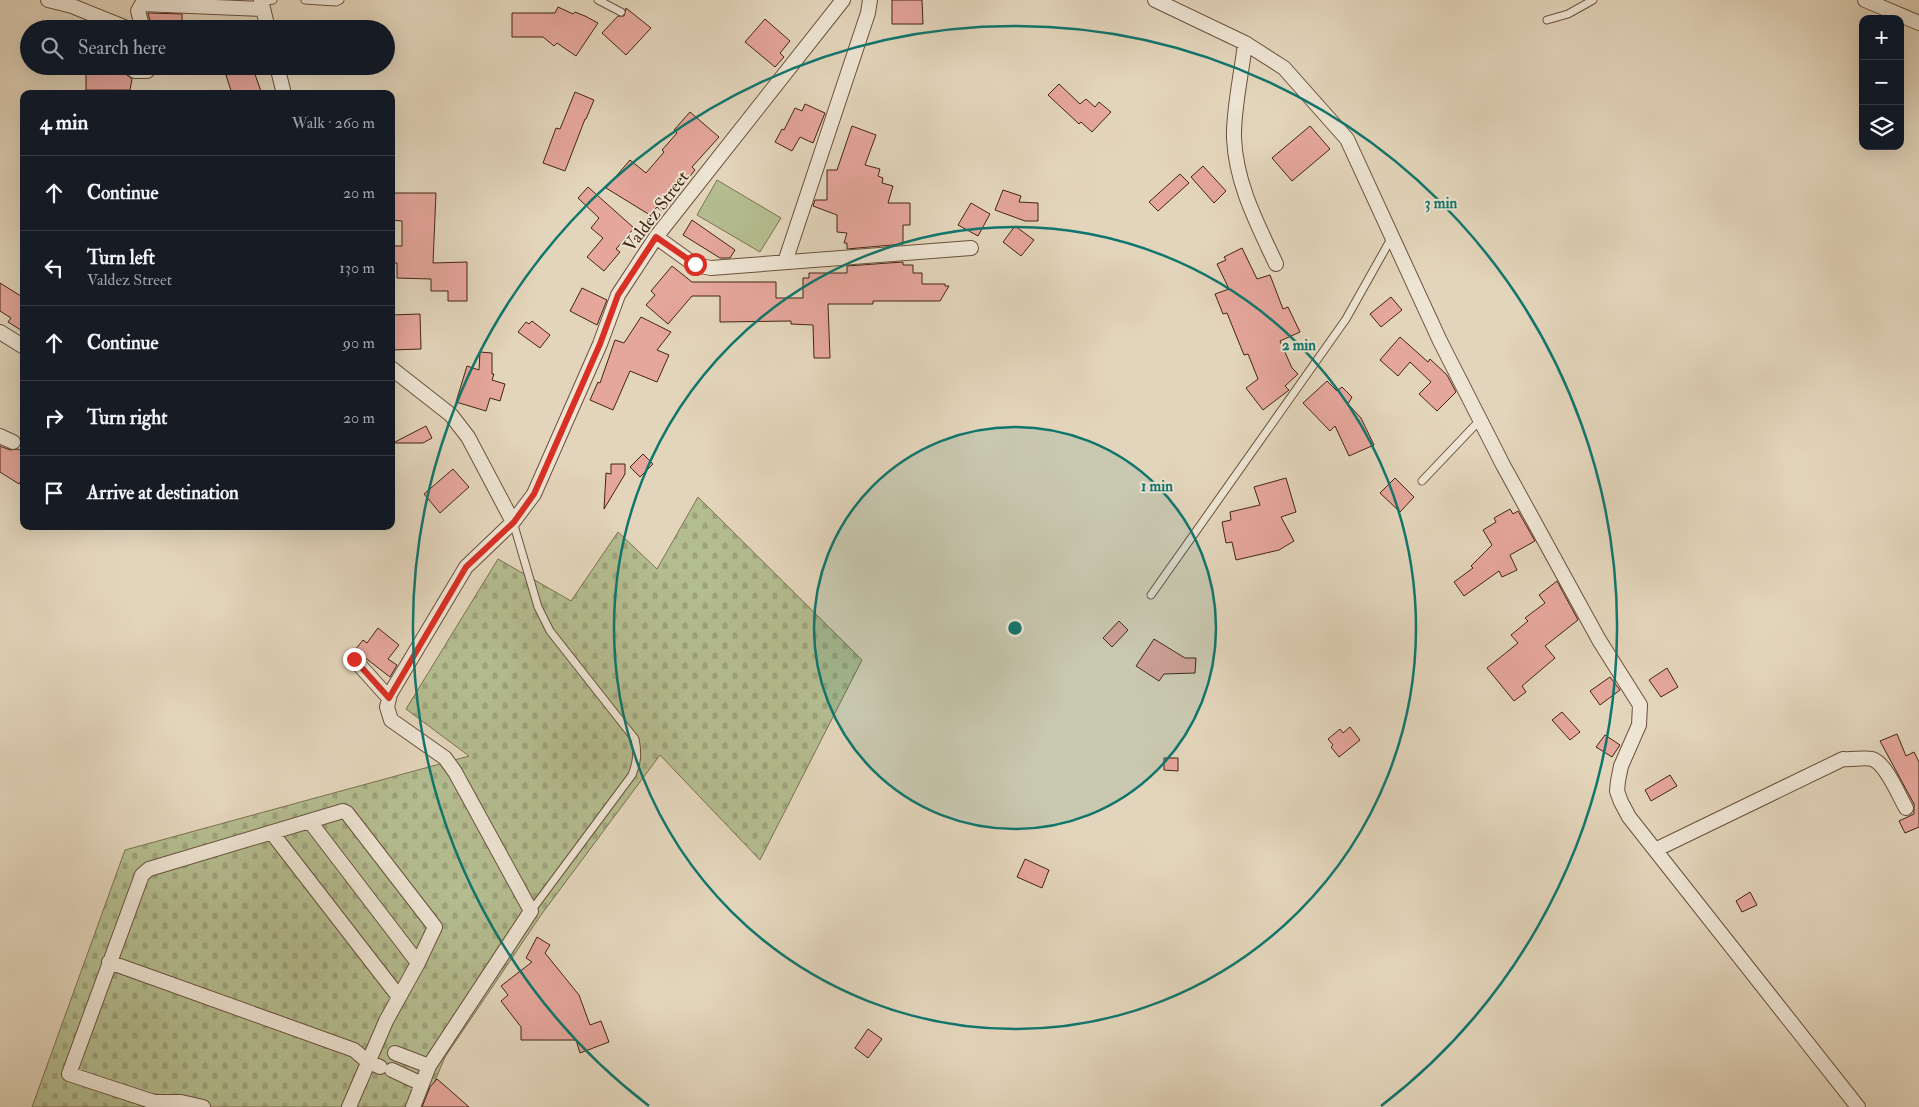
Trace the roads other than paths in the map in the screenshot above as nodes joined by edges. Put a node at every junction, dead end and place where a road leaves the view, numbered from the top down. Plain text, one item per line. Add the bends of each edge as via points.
1 (48, 0) edge
2 (305, 0) edge
3 (340, 0) edge
4 (598, 0) edge
5 (842, 0) edge
6 (870, 0) edge
7 (1154, 0) edge
8 (1593, 0) edge
9 (1865, 0) edge
10 (264, 3) edge
11 (621, 12) dead end
12 (106, 20) edge
13 (140, 20) edge
14 (267, 20) edge
15 (1547, 20) dead end
16 (1919, 22) edge
17 (1245, 43) junction
18 (279, 75) edge
19 (283, 90) edge
20 (1392, 236) junction
21 (656, 237) junction
22 (971, 248) dead end
23 (785, 262) junction
24 (1276, 264) dead end
25 (0, 332) edge
26 (20, 344) edge
27 (395, 371) edge
28 (1480, 420) junction
29 (0, 436) edge
30 (13, 442) dead end
31 (1422, 481) dead end
32 (514, 522) junction
33 (1151, 595) dead end
34 (354, 659) dead end
35 (389, 698) junction
36 (1906, 808) dead end
37 (311, 823) junction
38 (272, 833) junction
39 (1655, 850) junction
40 (531, 911) junction
41 (108, 962) junction
42 (418, 963) junction
43 (399, 997) junction
44 (380, 1053) junction
45 (429, 1066) junction
46 (422, 1084) junction
47 (203, 1107) edge
48 (348, 1107) edge
49 (413, 1107) edge
50 (1858, 1107) edge

1 - 12 street
2 - 3 lane
4 - 11 lane
5 - 21 street, Valdez Street
6 - 23 street
7 - 17 street
8 - 15 lane via 1568,14
9 - 16 street
10 - 13 street via 142,4 138,11
10 - 14 street
17 - 20 street via 1284,68 1347,139
17 - 24 street via 1234,137 1237,163 1246,201
18 - 19 street
20 - 28 street
20 - 33 lane via 1346,319
21 - 23 street via 695,264 711,268
21 - 32 street, Valdez Street via 618,295 548,465 534,494
22 - 23 street
25 - 26 street
27 - 32 street via 450,415 468,437
28 - 31 lane
28 - 39 street via 1599,640 1640,705 1640,725 1621,766 1617,791 1629,817
29 - 30 street
32 - 35 street, Valdez Street via 466,567
32 - 40 lane via 538,606 550,631 634,739 638,750 632,775
34 - 35 street
35 - 40 street via 387,707 391,720 445,758 455,772
36 - 39 street via 1886,772 1877,763 1871,759 1844,759
37 - 38 street
37 - 42 street
37 - 42 street via 339,812 348,813 428,916 435,927
38 - 41 street via 144,871
38 - 43 street
39 - 50 street
40 - 45 street
41 - 44 street via 354,1050
41 - 47 street via 69,1074 154,1102 181,1102
42 - 43 street
43 - 44 street
44 - 45 street
44 - 46 street via 386,1069
44 - 48 street
45 - 46 street
46 - 49 street

